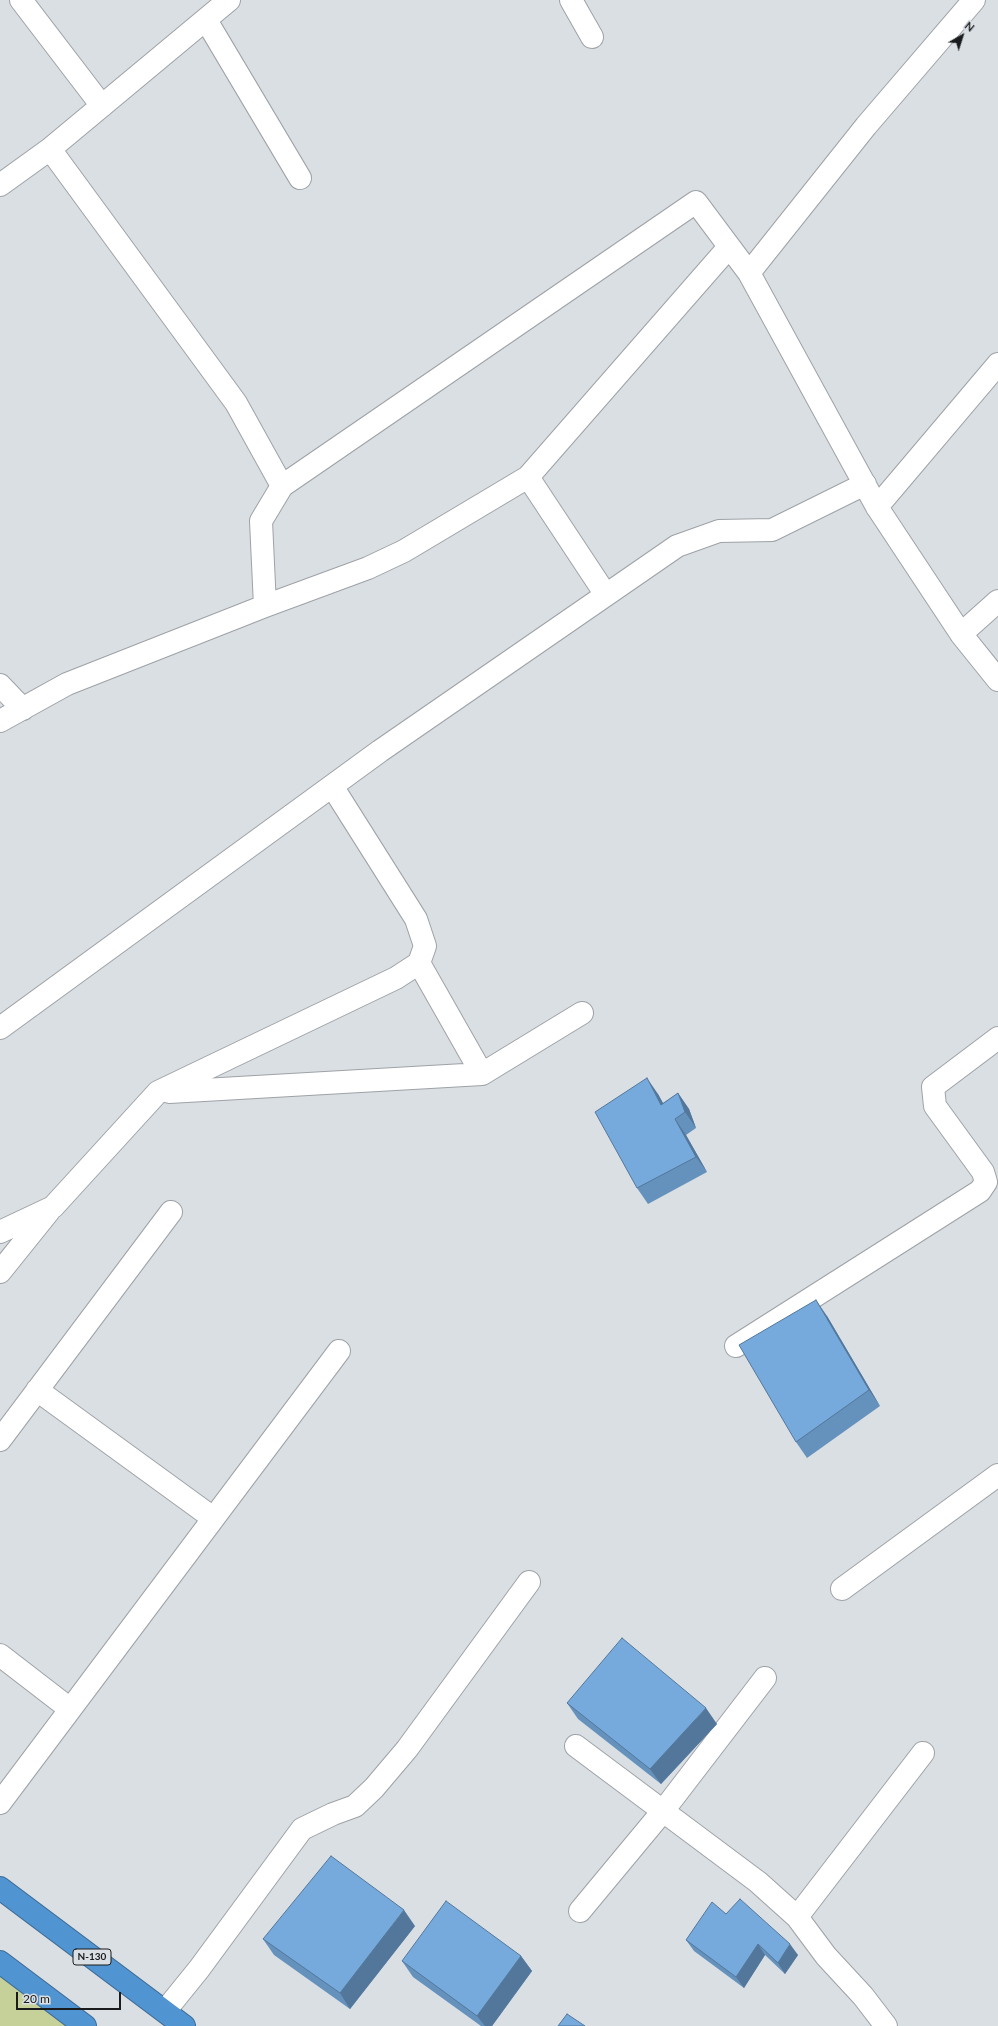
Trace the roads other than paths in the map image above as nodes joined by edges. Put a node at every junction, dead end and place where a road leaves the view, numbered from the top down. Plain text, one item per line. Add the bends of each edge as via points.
1 (22, 0) edge
2 (229, 0) edge
3 (571, 0) edge
4 (974, 0) edge
5 (206, 20) junction
6 (592, 37) dead end
7 (102, 106) junction
8 (50, 149) junction
9 (300, 178) dead end
10 (0, 185) edge
11 (729, 247) junction
12 (749, 273) junction
13 (998, 364) edge
14 (528, 477) junction
15 (865, 484) junction
16 (282, 486) junction
17 (877, 507) junction
18 (606, 595) junction
19 (998, 601) edge
20 (265, 606) junction
21 (961, 634) junction
22 (998, 680) edge
23 (0, 685) edge
24 (23, 709) junction
25 (0, 722) edge
26 (332, 786) junction
27 (419, 963) junction
28 (582, 1013) dead end
29 (0, 1028) edge
30 (998, 1038) edge
31 (482, 1074) junction
32 (158, 1092) junction
33 (53, 1207) junction
34 (171, 1212) dead end
35 (0, 1232) edge
36 (0, 1272) edge
37 (736, 1346) dead end
38 (338, 1351) dead end
39 (37, 1390) junction
40 (0, 1440) edge
41 (998, 1475) edge
42 (213, 1518) junction
43 (529, 1582) dead end
44 (842, 1589) dead end
45 (0, 1655) edge
46 (765, 1678) dead end
47 (70, 1709) junction
48 (576, 1746) dead end
49 (923, 1753) dead end
50 (0, 1803) edge
51 (663, 1811) junction
52 (0, 1888) edge
53 (580, 1911) dead end
54 (797, 1916) junction
55 (0, 1962) edge
56 (165, 2012) junction
57 (85, 2026) edge
58 (184, 2026) edge
59 (886, 2026) edge

1 - 7 street
2 - 5 street
3 - 6 street
4 - 12 street via 866,126
5 - 7 street
5 - 9 street
7 - 8 street
8 - 10 street
8 - 16 street via 236,403
11 - 12 street
11 - 14 street
11 - 16 street via 696,202
12 - 15 street
13 - 17 street
14 - 18 street
14 - 20 street via 404,551 368,568
15 - 17 street
15 - 18 street via 772,530 719,531 677,546
16 - 20 street via 261,521
17 - 21 street
18 - 26 street
19 - 21 street
20 - 24 street via 67,684
21 - 22 street
23 - 24 street
24 - 25 street
26 - 27 street via 416,919 425,946
26 - 29 street
27 - 31 street
27 - 32 street via 396,978
28 - 31 street
30 - 37 street via 933,1087 935,1106 983,1172 986,1182 980,1191
31 - 32 street
32 - 33 street
33 - 35 street
33 - 36 street
34 - 39 street
38 - 42 street
39 - 40 street
39 - 42 street
41 - 44 street
42 - 47 street
43 - 56 street via 407,1749 374,1788 355,1806 302,1829
45 - 47 street
46 - 51 street
47 - 50 street
48 - 51 street
49 - 54 street
51 - 53 street
51 - 54 street via 758,1882
52 - 56 highway, N-130
54 - 59 street via 826,1956 863,1996
55 - 57 highway
56 - 58 highway, N-130

